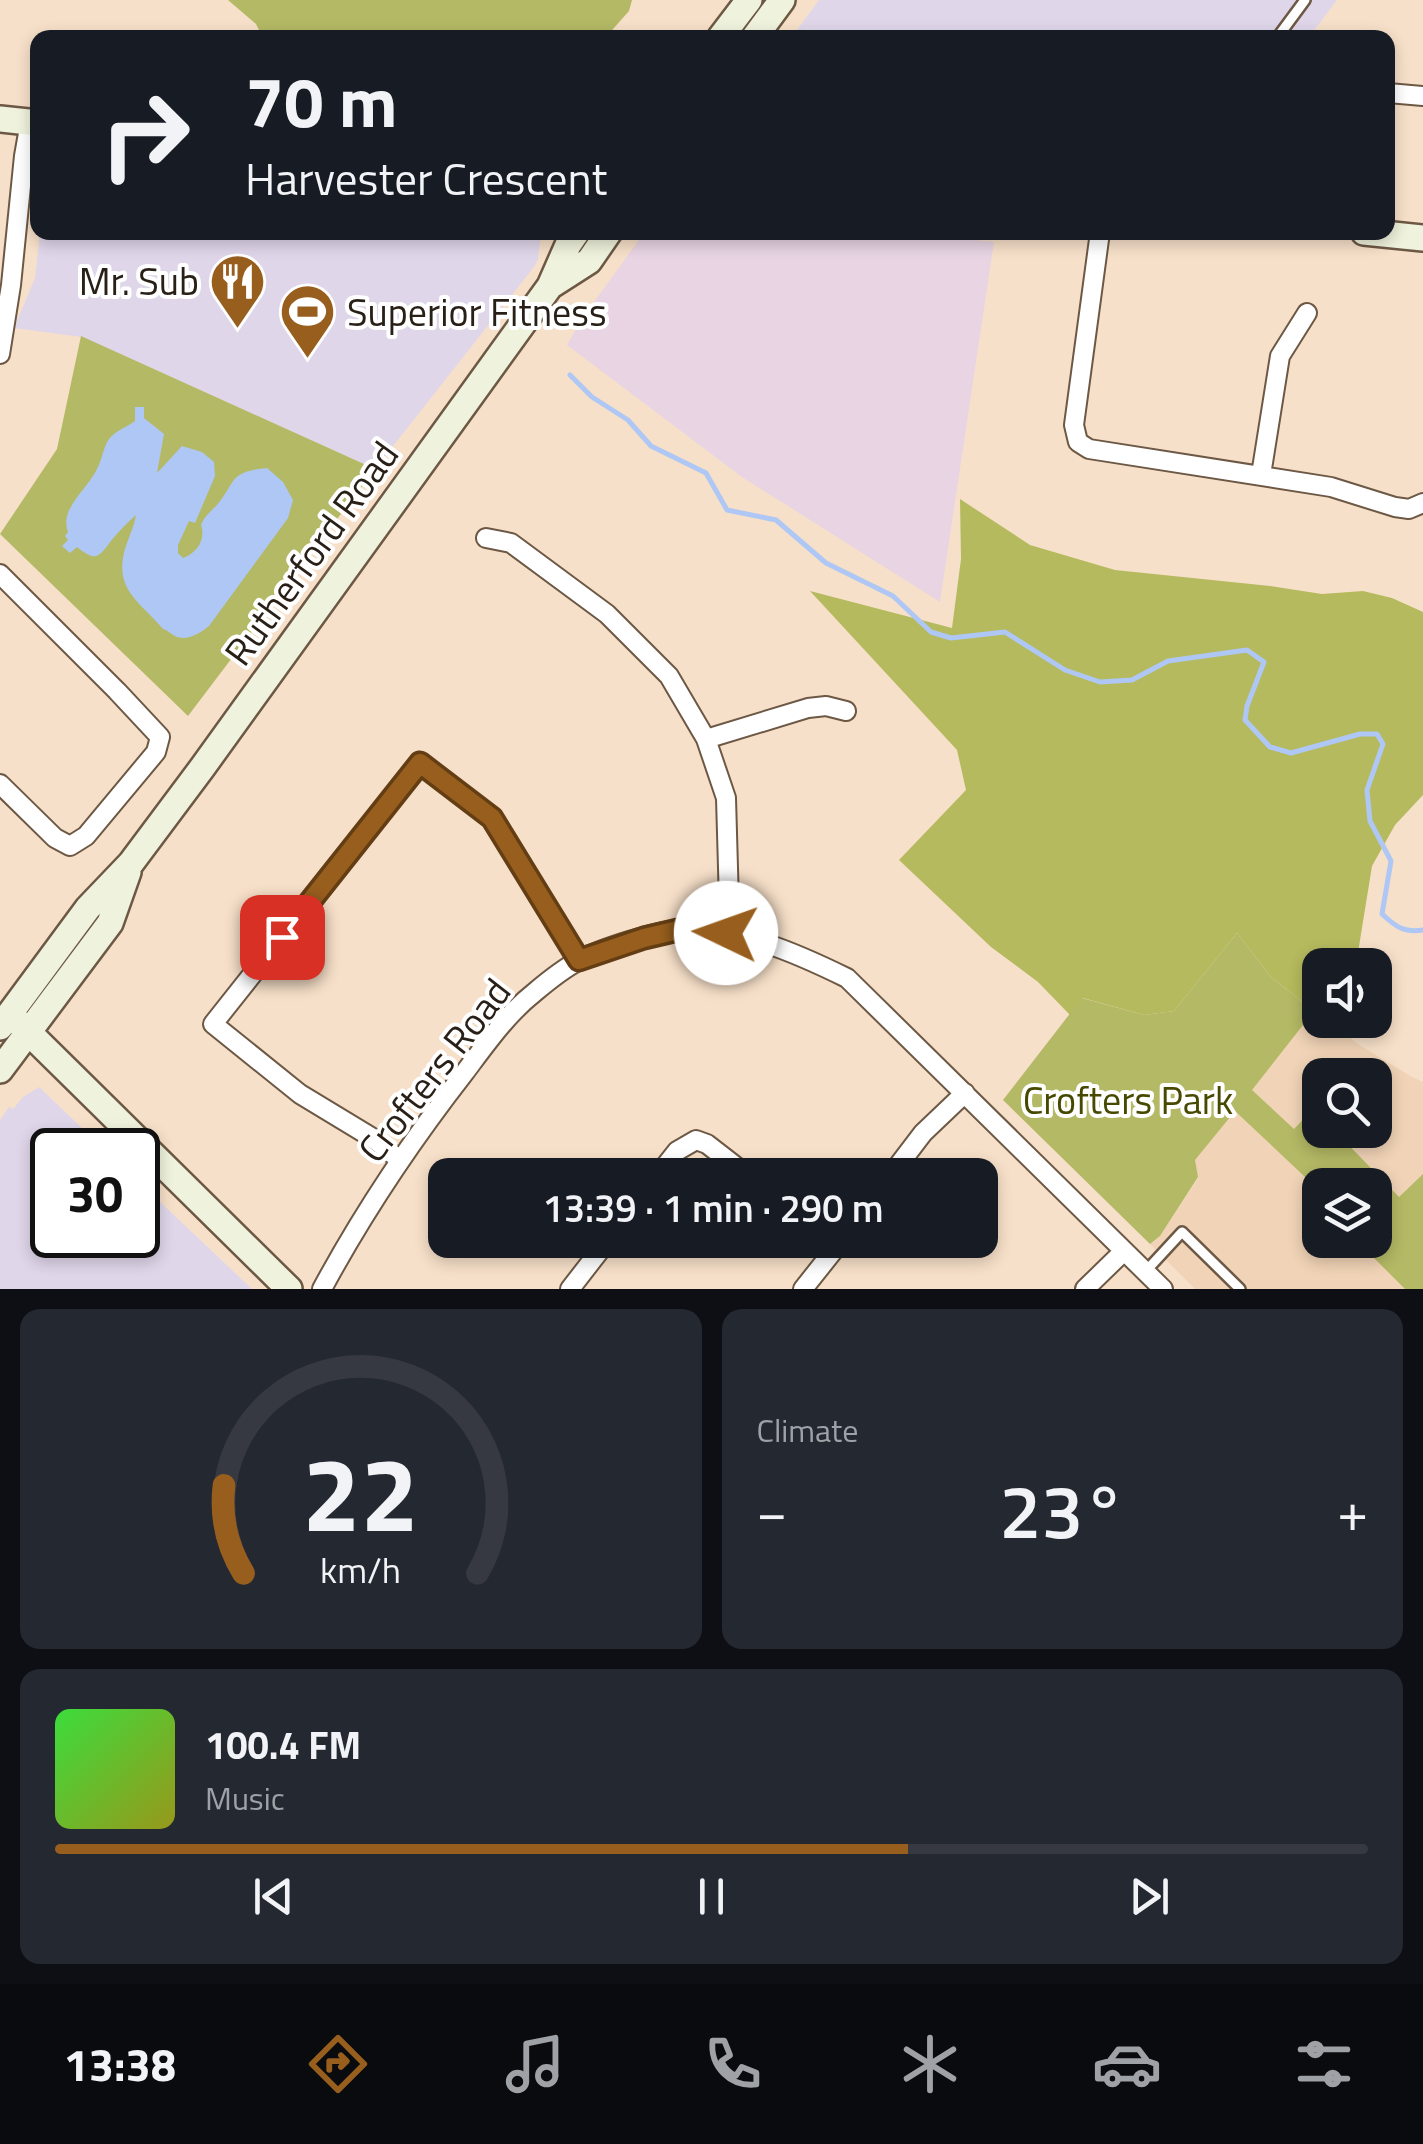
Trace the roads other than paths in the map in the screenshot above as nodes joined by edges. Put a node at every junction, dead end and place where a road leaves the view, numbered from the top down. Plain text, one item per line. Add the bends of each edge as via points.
1 (748, 0) edge
2 (782, 0) edge
3 (1305, 0) edge
4 (726, 30) edge
5 (760, 30) edge
6 (1282, 30) edge
7 (1395, 94) edge
8 (1423, 96) edge
9 (0, 119) edge
10 (30, 123) edge
11 (30, 136) edge
12 (1395, 235) edge
13 (1423, 238) edge
14 (561, 240) edge
15 (571, 240) edge
16 (604, 240) edge
17 (1099, 240) edge
18 (550, 286) junction
19 (4, 308) edge
20 (534, 308) junction
21 (1306, 313) dead end
22 (0, 354) edge
23 (1261, 476) junction
24 (1423, 503) edge
25 (486, 538) dead end
26 (0, 574) edge
27 (846, 711) dead end
28 (706, 739) junction
29 (0, 784) edge
30 (726, 933) junction
31 (579, 960) junction
32 (10, 1019) edge
33 (0, 1070) edge
34 (965, 1093) junction
35 (671, 1158) edge
36 (726, 1158) edge
37 (904, 1158) edge
38 (400, 1160) junction
39 (1124, 1251) junction
40 (594, 1258) edge
41 (825, 1258) edge
42 (1146, 1272) junction
43 (289, 1289) edge
44 (322, 1289) edge
45 (570, 1289) edge
46 (803, 1289) edge
47 (1085, 1289) edge
48 (1162, 1289) edge
49 (1240, 1289) edge

1 - 4 main road
2 - 5 main road
3 - 6 lane
7 - 8 street
9 - 10 main road
11 - 19 street
12 - 13 main road
14 - 20 main road
15 - 18 main road, Rutherford Road
16 - 18 main road, Rutherford Road via 589,262
17 - 23 street via 1074,425 1078,442
18 - 20 main road, Rutherford Road
19 - 22 street
20 - 32 main road, Rutherford Road via 131,863 110,923
21 - 23 street via 1280,356
23 - 24 street via 1331,486 1395,507
25 - 28 street via 511,544 607,614 669,676
26 - 29 street via 160,737 156,752 86,836 70,846
27 - 28 street via 808,708
28 - 30 street via 726,798
30 - 31 street, Crofters Road via 678,930
30 - 34 street, Crofters Road via 796,953 847,978
31 - 38 street, Crofters Road via 516,1009
31 - 38 street via 492,818 420,763 212,1024 300,1094
32 - 33 main road, Rutherford Road
32 - 43 main road
34 - 37 street
34 - 39 street, Crofters Road
35 - 36 street via 696,1140
38 - 44 street, Crofters Road
39 - 42 street, Crofters Road
39 - 47 street
40 - 45 street
41 - 46 street
42 - 48 street, Crofters Road
42 - 49 lane via 1182,1232

